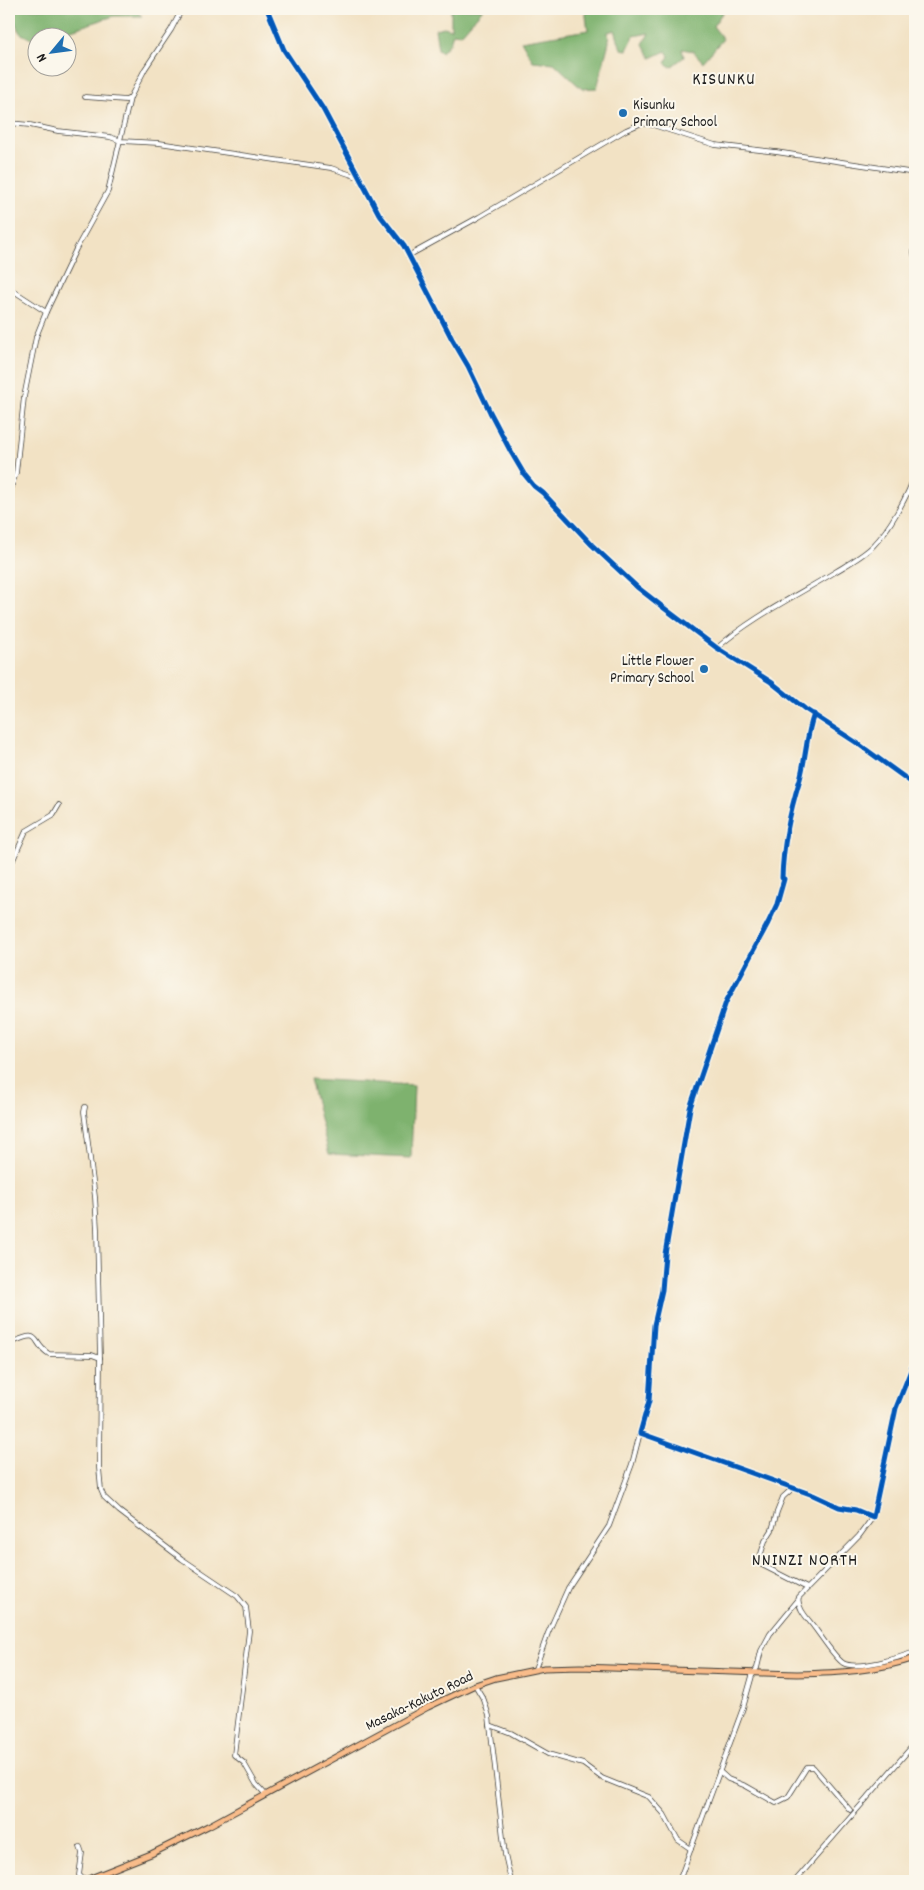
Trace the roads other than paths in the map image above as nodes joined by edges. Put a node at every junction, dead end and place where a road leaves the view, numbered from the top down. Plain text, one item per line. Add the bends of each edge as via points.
1 (182, 9) edge
2 (266, 9) edge
3 (85, 97) dead end
4 (130, 98) junction
5 (9, 123) edge
6 (121, 141) junction
7 (915, 173) edge
8 (359, 178) junction
9 (915, 242) edge
10 (408, 256) junction
11 (915, 259) edge
12 (9, 288) edge
13 (46, 312) junction
14 (915, 474) edge
15 (9, 494) edge
16 (717, 648) junction
17 (814, 714) junction
18 (915, 785) edge
19 (60, 805) dead end
20 (9, 869) edge
21 (85, 1107) dead end
22 (9, 1340) edge
23 (100, 1358) junction
24 (915, 1360) edge
25 (640, 1433) junction
26 (793, 1488) junction
27 (873, 1517) junction
28 (807, 1588) junction
29 (798, 1600) junction
30 (915, 1652) edge
31 (915, 1658) edge
32 (535, 1669) junction
33 (754, 1673) junction
34 (475, 1685) junction
35 (490, 1725) junction
36 (915, 1744) edge
37 (719, 1771) junction
38 (266, 1795) junction
39 (850, 1810) dead end
40 (80, 1847) dead end
41 (690, 1849) junction
42 (84, 1881) edge
43 (511, 1881) edge
44 (679, 1881) edge
45 (795, 1881) edge

1 - 4 street
2 - 8 street via 284,50 323,110
3 - 4 street
4 - 6 street
5 - 6 street
6 - 8 street via 159,143 331,168
6 - 13 street via 108,191
7 - 10 street via 715,145 642,123
8 - 10 street
9 - 11 street
10 - 16 street via 524,474 637,587
12 - 13 street
13 - 15 street via 26,379 17,463
14 - 16 street via 907,495 873,546 743,627
16 - 17 street
17 - 18 street
17 - 25 street via 790,817 783,862 784,880 778,900 726,1002 690,1108 654,1325 649,1401
19 - 20 street via 53,815 26,831
21 - 23 street via 95,1197
22 - 23 street via 12,1342 29,1336 49,1354
23 - 38 street via 99,1468 104,1497 182,1559 237,1596 246,1607 249,1631 234,1755
24 - 27 street via 896,1408
25 - 26 street
25 - 32 street via 609,1526 568,1588
26 - 27 street
26 - 28 street via 783,1497 776,1512 758,1563
27 - 28 street via 859,1536
28 - 29 street
29 - 30 street via 808,1619 844,1663 872,1663
29 - 33 street via 770,1634
31 - 33 highway, Masaka-Kakuto Road via 850,1672
32 - 33 highway, Masaka-Kakuto Road via 603,1667
32 - 34 highway, Masaka-Kakuto Road
33 - 37 street
34 - 35 street via 487,1706
34 - 38 highway, Masaka-Kakuto Road
35 - 41 street via 548,1754 583,1764 602,1778 649,1797 664,1814 678,1840
35 - 43 street
36 - 45 street
37 - 39 street via 728,1779 776,1803 788,1797 807,1767 813,1767
37 - 41 street
38 - 42 highway, Masaka-Kakuto Road via 163,1848
40 - 42 street via 79,1875
41 - 44 street

